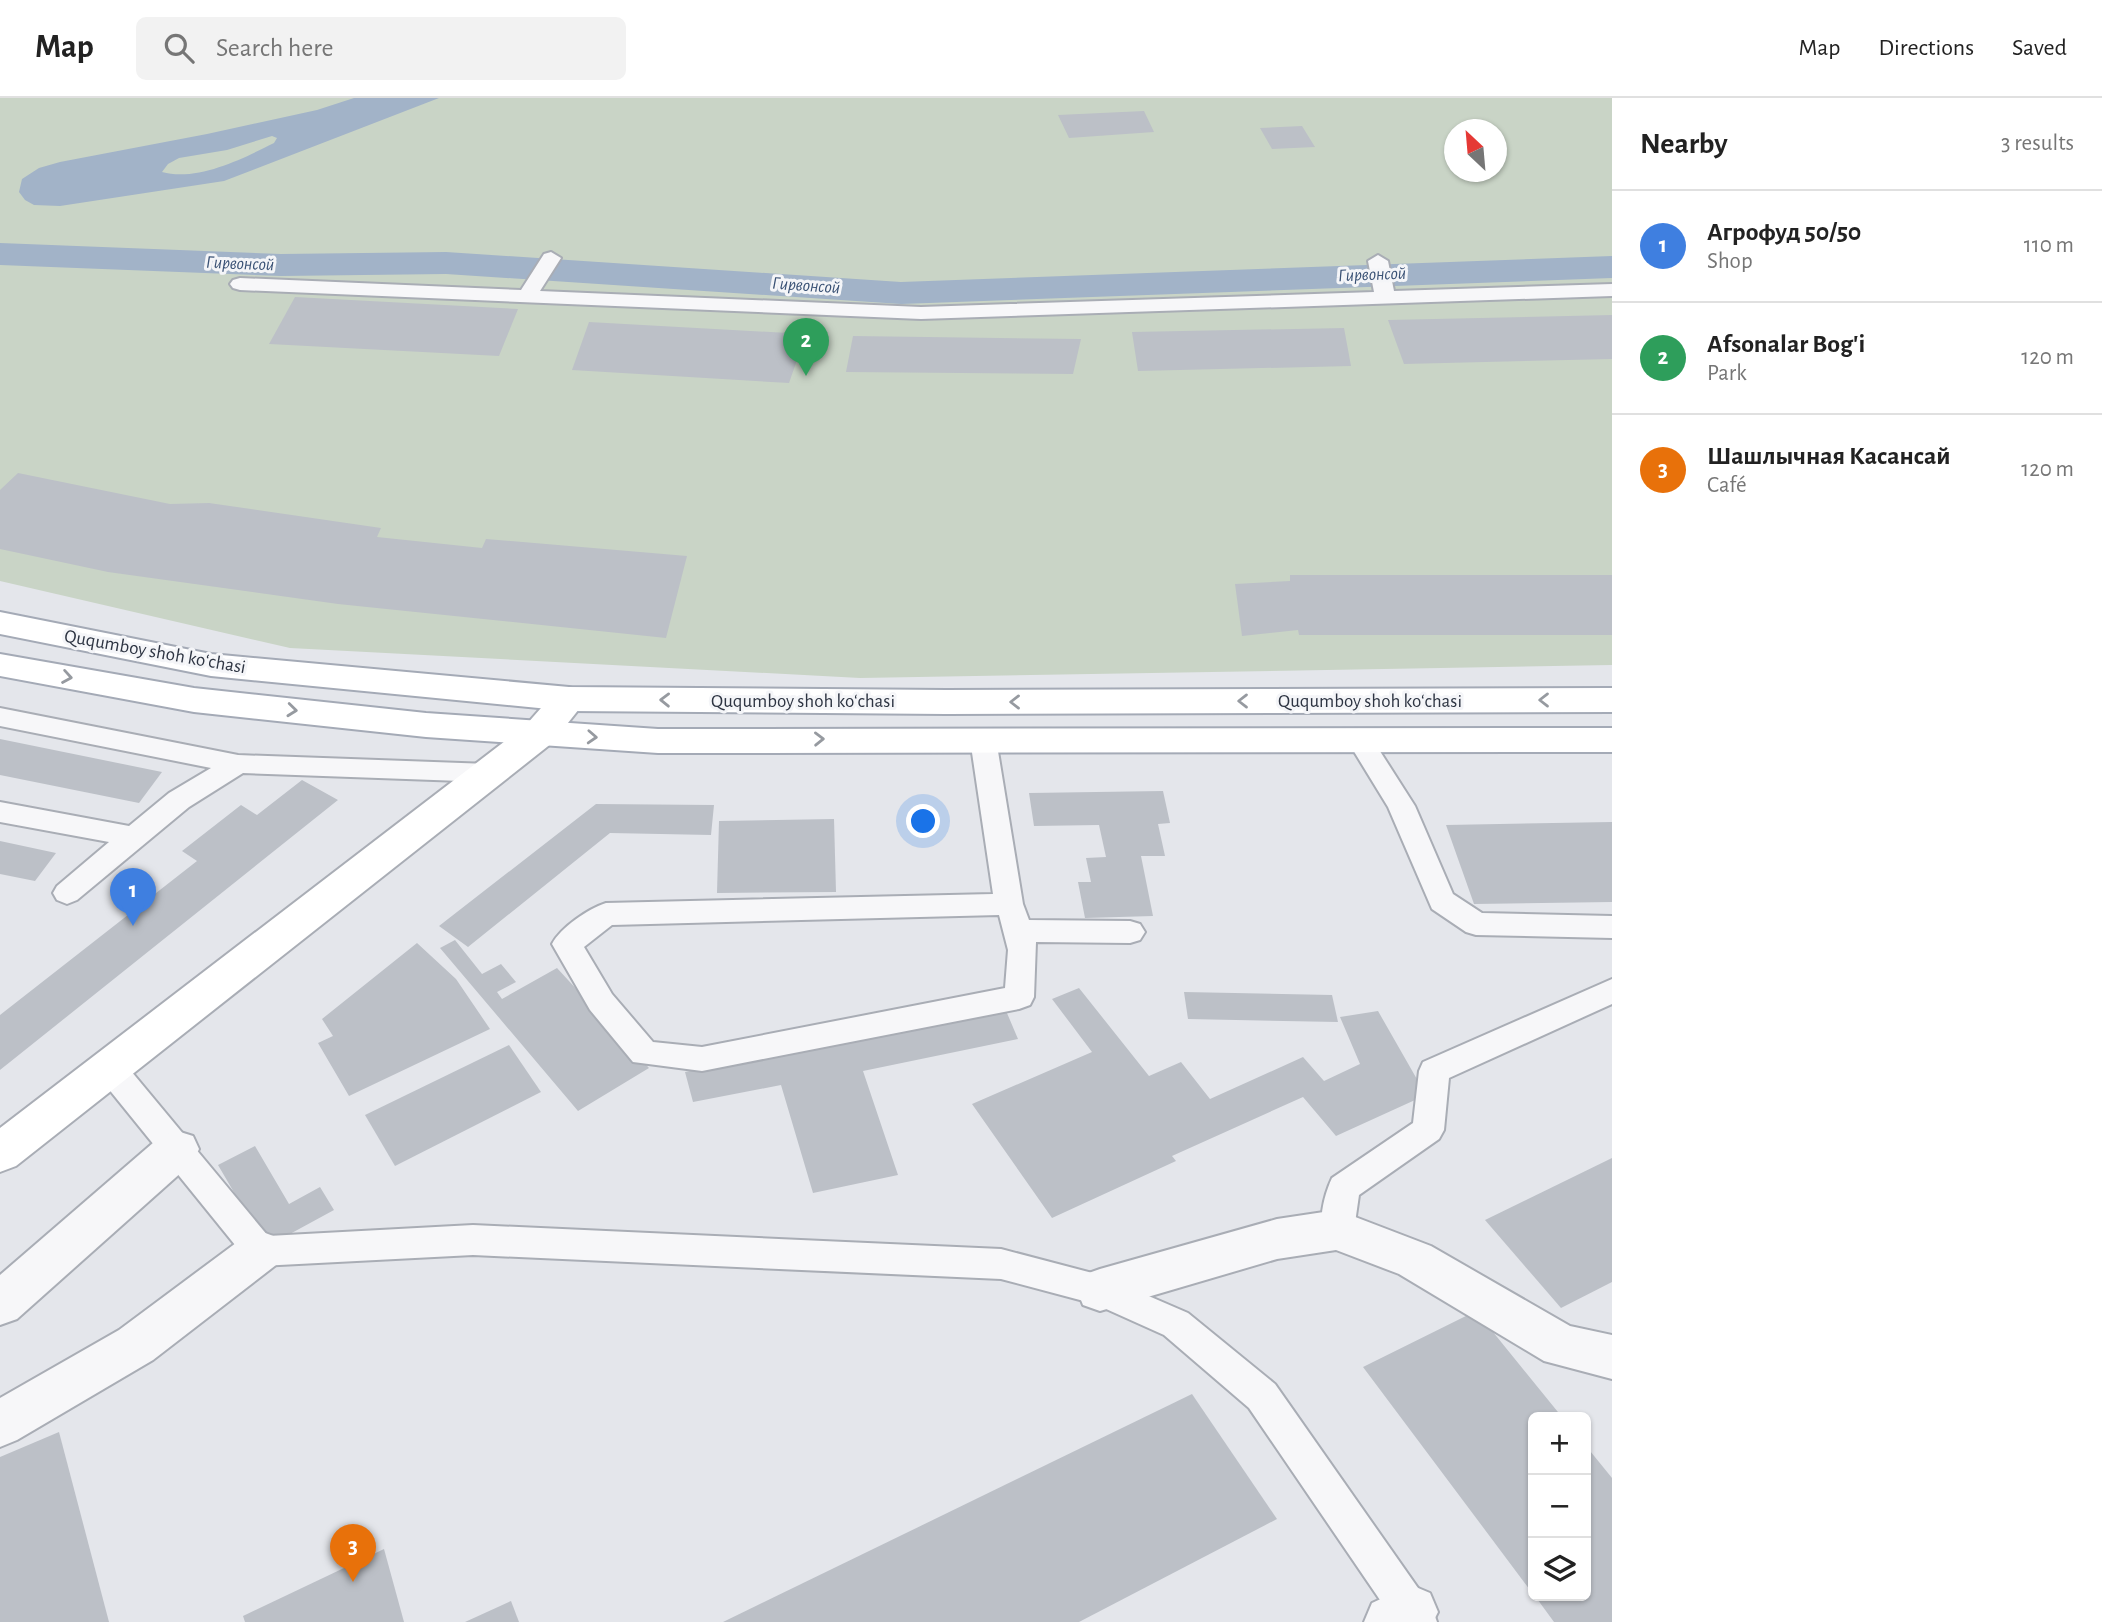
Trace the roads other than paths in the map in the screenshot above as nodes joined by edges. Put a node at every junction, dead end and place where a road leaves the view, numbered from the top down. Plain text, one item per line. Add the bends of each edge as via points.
1 (551, 258) dead end
2 (240, 284) dead end
3 (533, 288) junction
4 (1612, 290) edge
5 (0, 623) edge
6 (0, 665) edge
7 (569, 699) junction
8 (1612, 700) edge
9 (1, 717) edge
10 (539, 734) junction
11 (983, 739) junction
12 (1360, 740) junction
13 (1612, 740) edge
14 (238, 764) junction
15 (489, 773) junction
16 (0, 812) edge
17 (134, 837) junction
18 (67, 893) dead end
19 (1014, 918) junction
20 (1612, 927) edge
21 (1130, 932) dead end
22 (1612, 991) edge
23 (110, 1068) junction
24 (177, 1150) junction
25 (0, 1153) edge
26 (1337, 1230) junction
27 (260, 1251) junction
28 (1100, 1290) junction
29 (0, 1304) edge
30 (1612, 1357) edge
31 (0, 1424) edge
32 (1407, 1619) edge

1 - 3 lane
2 - 3 lane
3 - 4 lane via 921,313 1381,280
5 - 7 main road, Ququmboy shoh koʻchasi via 211,665
6 -> 10 main road, Ququmboy shoh koʻchasi via 194,700
8 -> 7 main road, Ququmboy shoh koʻchasi
7 - 10 main road
9 - 14 lane
10 -> 11 main road, Ququmboy shoh koʻchasi via 658,741
10 - 15 main road
11 - 12 main road, Ququmboy shoh koʻchasi
11 - 19 lane
12 - 13 main road, Ququmboy shoh koʻchasi
12 - 20 lane via 1401,806 1442,901 1476,924
14 - 15 lane
14 - 17 lane via 179,800
15 - 23 main road
16 - 17 lane
17 - 18 lane
19 - 19 lane via 606,914 567,944 601,1002 644,1052 702,1059 1019,996 1023,950
19 - 21 lane
22 - 26 lane via 1434,1071 1428,1130 1344,1188
23 - 24 lane
23 - 25 main road
24 - 27 lane
24 - 29 street
26 - 28 street via 1277,1239
26 - 30 street via 1415,1260 1561,1346
27 - 28 lane via 472,1240 1001,1264
27 - 31 street via 136,1345
28 - 32 lane via 1176,1324 1262,1396

